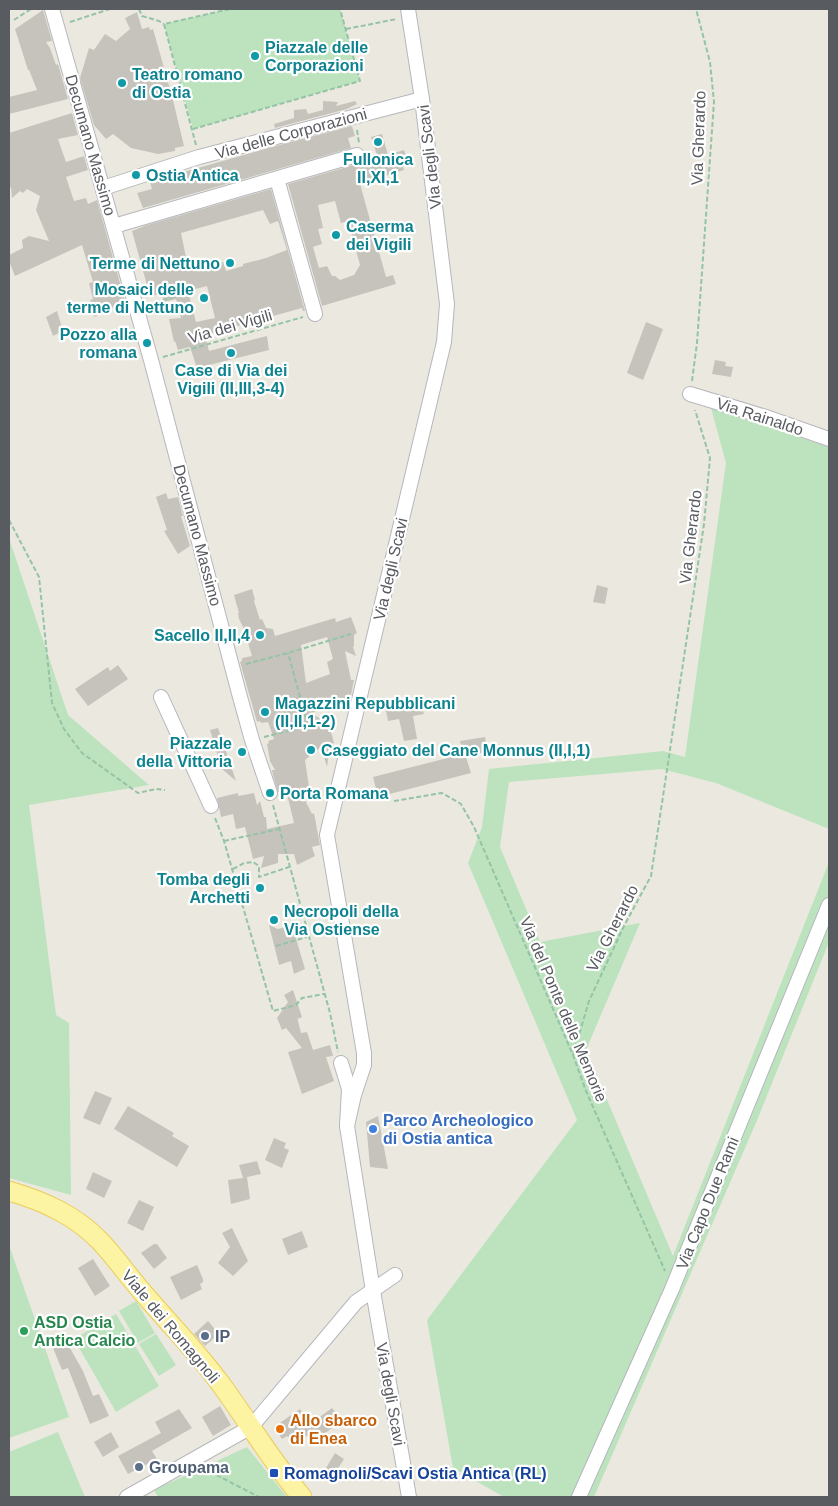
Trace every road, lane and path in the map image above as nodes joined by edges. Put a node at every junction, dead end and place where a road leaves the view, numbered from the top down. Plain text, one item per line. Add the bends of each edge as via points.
1 (31, 9) edge
2 (52, 9) edge
3 (110, 9) edge
4 (139, 9) edge
5 (230, 9) edge
6 (340, 9) edge
7 (696, 9) edge
8 (409, 12) edge
9 (14, 20) dead end
10 (164, 24) junction
11 (57, 26) junction
12 (346, 30) junction
13 (422, 99) junction
14 (353, 116) junction
15 (193, 130) junction
16 (357, 155) joint
17 (199, 157) junction
18 (277, 179) junction
19 (103, 188) junction
20 (114, 226) junction
21 (184, 297) dead end
22 (137, 309) junction
23 (315, 314) joint
24 (151, 360) junction
25 (690, 394) junction
26 (829, 439) edge
27 (9, 520) edge
28 (351, 634) dead end
29 (288, 653) junction
30 (233, 667) junction
31 (160, 697) dead end
32 (252, 740) junction
33 (165, 790) dead end
34 (270, 793) joint
35 (394, 801) dead end
36 (211, 806) joint
37 (279, 829) junction
38 (224, 841) junction
39 (290, 867) junction
40 (232, 870) junction
41 (829, 905) edge
42 (309, 937) junction
43 (276, 946) dead end
44 (324, 994) junction
45 (573, 1055) junction
46 (341, 1063) joint
47 (347, 1126) junction
48 (9, 1191) edge
49 (396, 1275) dead end
50 (672, 1289) junction
51 (373, 1291) junction
52 (251, 1427) junction
53 (190, 1462) junction
54 (127, 1497) edge
55 (258, 1497) edge
56 (302, 1497) edge
57 (409, 1497) edge
58 (579, 1497) edge

1 - 9 path
2 - 11 street, Decumano Massimo
3 - 11 path
4 - 10 path via 142,16
5 - 10 path
6 - 12 path
7 - 25 path, Via Gherardo via 710,62 714,102 697,343
8 - 12 path
8 - 13 street, Via degli Scavi
10 - 15 path
11 - 19 street, Decumano Massimo
12 - 15 path via 360,81
13 - 14 street, Via delle Corporazioni
13 - 47 street, Via degli Scavi via 447,304 444,342 327,835 364,1053 364,1065
14 - 16 path via 359,140
14 - 17 street, Via delle Corporazioni
15 - 17 path
16 - 18 street
17 - 19 street, Via delle Corporazioni
18 - 20 street
18 - 23 street
19 - 20 street, Decumano Massimo
20 - 22 street, Decumano Massimo
21 - 22 path via 163,299
22 - 24 street, Decumano Massimo
23 - 24 path, Via dei Vigili
24 - 30 street, Decumano Massimo
25 - 26 street, Via Rainaldo
25 - 45 path, Via Gherardo via 710,458 704,524 653,868 589,1001
27 - 33 path via 39,577 52,703 64,729 82,753 138,793
28 - 29 path
29 - 30 path
29 - 32 path via 308,726
30 - 32 street, Decumano Massimo
31 - 36 street
32 - 34 street, Decumano Massimo
34 - 37 path
35 - 45 path, Via del Ponte delle Memorie via 442,792 460,804 474,828
36 - 38 path
37 - 38 path
37 - 39 path
38 - 40 path
39 - 40 path via 259,877 259,866 253,862
39 - 42 path
40 - 44 path via 273,1011 296,1005 302,998
41 - 50 street, Via Capo Due Rami
42 - 43 path
42 - 44 path
44 - 46 path
45 - 50 path, Via del Ponte delle Memorie
46 - 47 street, Via degli Scavi via 349,1089
47 - 51 street, Via degli Scavi
48 - 52 main road, Viale dei Romagnoli via 64,1212 95,1236 216,1378
49 - 51 street
50 - 58 street, Via Capo Due Rami
51 - 52 street via 356,1302
51 - 57 street, Via degli Scavi
52 - 53 street
52 - 56 main road, Viale dei Romagnoli
53 - 54 street
53 - 55 path

